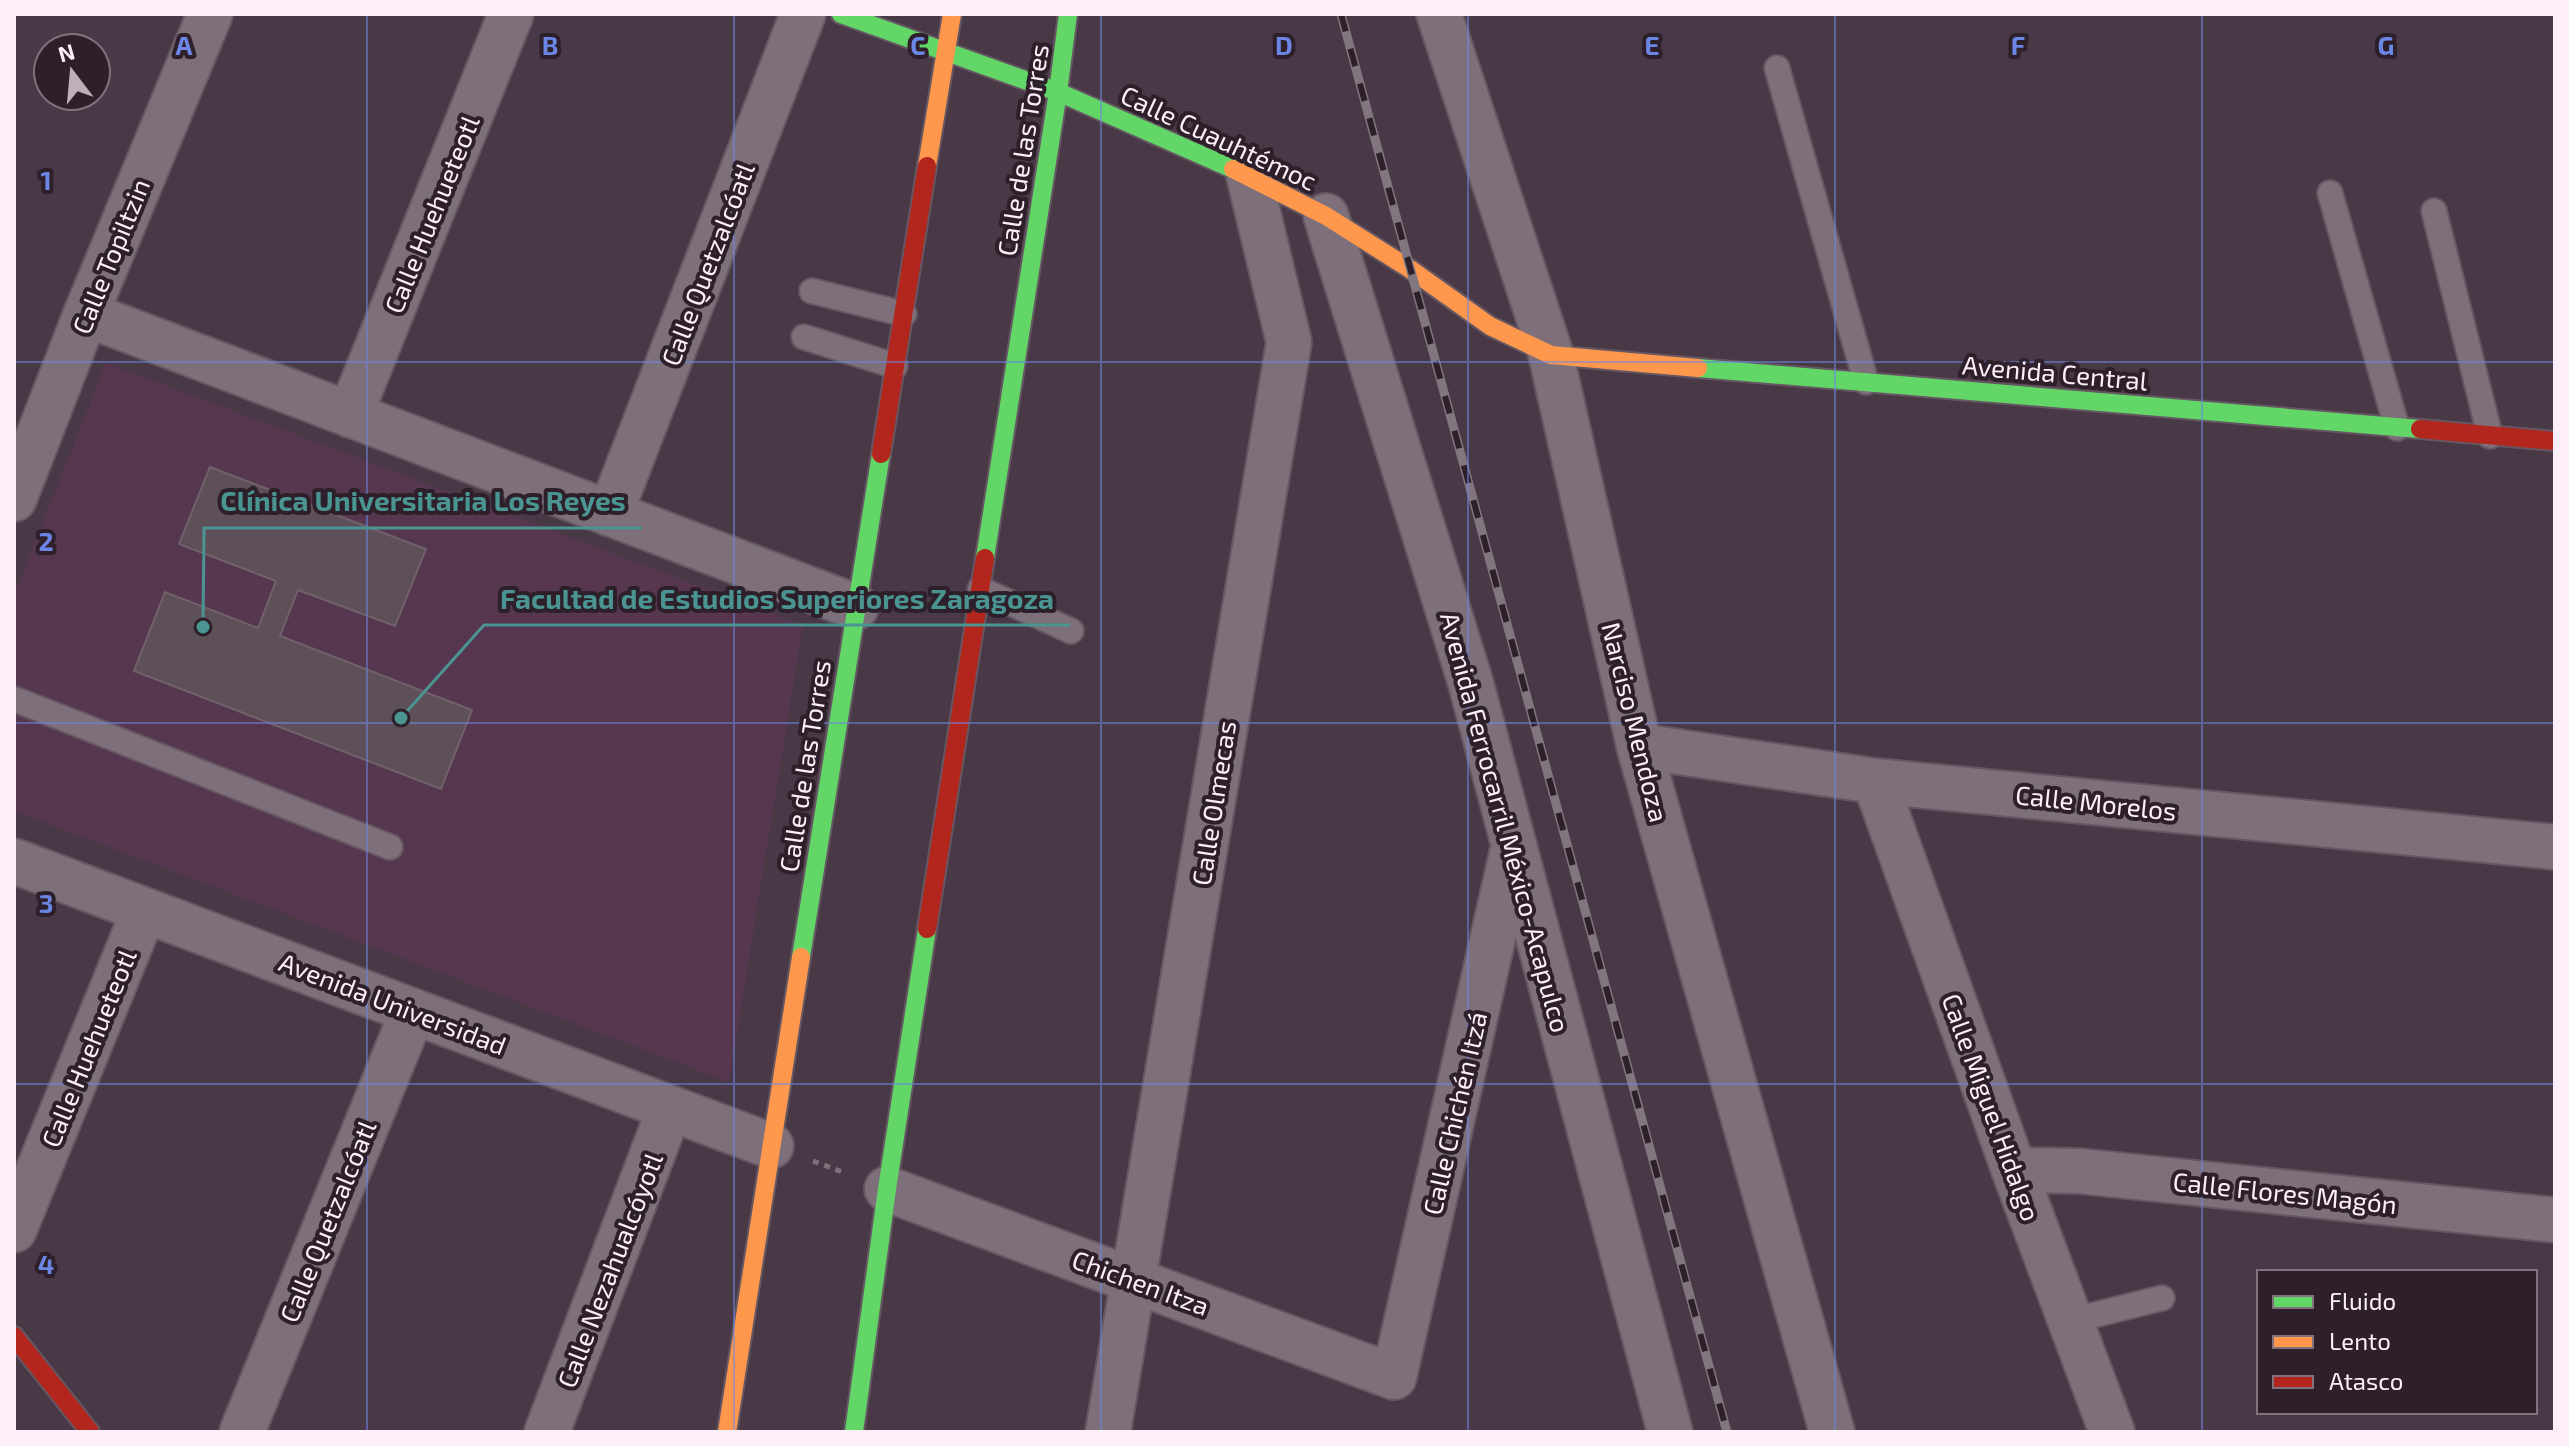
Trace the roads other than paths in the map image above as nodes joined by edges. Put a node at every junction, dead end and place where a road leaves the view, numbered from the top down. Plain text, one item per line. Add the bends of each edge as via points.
1 (210, 14) edge
2 (511, 14) edge
3 (803, 14) edge
4 (841, 14) edge
5 (952, 14) edge
6 (1068, 14) edge
7 (1439, 14) edge
8 (946, 52) junction
9 (1777, 68) dead end
10 (1058, 92) junction
11 (1249, 176) junction
12 (2330, 193) dead end
13 (2434, 211) dead end
14 (1326, 216) junction
15 (812, 291) dead end
16 (86, 314) junction
17 (904, 314) junction
18 (804, 337) dead end
19 (1551, 355) junction
20 (895, 366) junction
21 (1866, 382) junction
22 (350, 415) junction
23 (2397, 428) junction
24 (2490, 436) junction
25 (2555, 441) edge
26 (14, 499) edge
27 (610, 514) junction
28 (980, 589) junction
29 (856, 607) junction
30 (1071, 631) dead end
31 (14, 699) edge
32 (1639, 746) junction
33 (1875, 781) junction
34 (390, 847) dead end
35 (2555, 847) edge
36 (1514, 848) junction
37 (14, 861) edge
38 (144, 911) junction
39 (413, 1011) junction
40 (670, 1108) junction
41 (771, 1146) junction
42 (2014, 1170) junction
43 (887, 1189) junction
44 (2555, 1220) edge
45 (14, 1230) edge
46 (1133, 1279) junction
47 (2162, 1298) dead end
48 (2070, 1321) junction
49 (14, 1336) edge
50 (1394, 1377) joint
51 (90, 1432) edge
52 (242, 1432) edge
53 (547, 1432) edge
54 (727, 1432) edge
55 (854, 1432) edge
56 (1108, 1432) edge
57 (1670, 1432) edge
58 (1832, 1432) edge
59 (2112, 1432) edge

1 - 16 street, Calle Topiltzin
2 - 22 street, Calle Huehueteotl
3 - 27 street, Calle Quetzalcóatl
4 - 8 main road, Calle Cuauhtémoc
5 - 8 main road, Calle de las Torres
6 - 10 main road, Calle de las Torres
7 - 19 street, Narciso Mendoza
8 - 10 main road, Calle Cuauhtémoc
8 - 17 main road, Calle de las Torres
9 - 21 lane
10 - 11 main road, Calle Cuauhtémoc
10 - 28 main road, Calle de las Torres
11 - 14 main road, Calle Cuauhtémoc
11 - 46 street, Calle Olmecas via 1289,342
12 - 23 lane
13 - 24 lane
14 - 19 main road, Calle Cuauhtémoc via 1490,326
14 - 36 street, Avenida Ferrocarril México-Acapulco via 1471,684
15 - 17 lane
16 - 22 street
16 - 26 street, Calle Topiltzin
17 - 20 main road, Calle de las Torres
18 - 20 lane
19 - 21 main road, Avenida Central
19 - 32 street, Narciso Mendoza
20 - 29 main road, Calle de las Torres
21 - 23 main road, Avenida Central
22 - 27 street
23 - 24 main road, Avenida Central
24 - 25 main road, Avenida Central
27 - 29 street
28 - 30 lane
28 - 43 main road, Calle de las Torres
29 - 41 main road, Calle de las Torres
31 - 34 lane
32 - 33 street, Calle Morelos
32 - 58 street, Narciso Mendoza
33 - 35 street, Calle Morelos
33 - 42 street, Calle Miguel Hidalgo
36 - 50 street, Calle Chichén Itzá
36 - 57 street, Avenida Ferrocarril México-Acapulco
37 - 38 street, Avenida Universidad
38 - 39 street, Avenida Universidad
38 - 45 street, Calle Huehueteotl
39 - 40 street, Avenida Universidad
39 - 52 street, Calle Quetzalcóatl
40 - 41 street, Avenida Universidad
40 - 53 street, Calle Nezahualcóyotl
41 - 54 main road, Calle de las Torres
42 - 44 street, Calle Flores Magón via 2079,1171
42 - 48 street, Calle Miguel Hidalgo
43 - 46 street, Chichen Itza
43 - 55 main road, Calle de las Torres
46 - 50 street, Chichen Itza
46 - 56 street, Calle Olmecas
47 - 48 lane
48 - 59 street, Calle Miguel Hidalgo
49 - 51 main road

